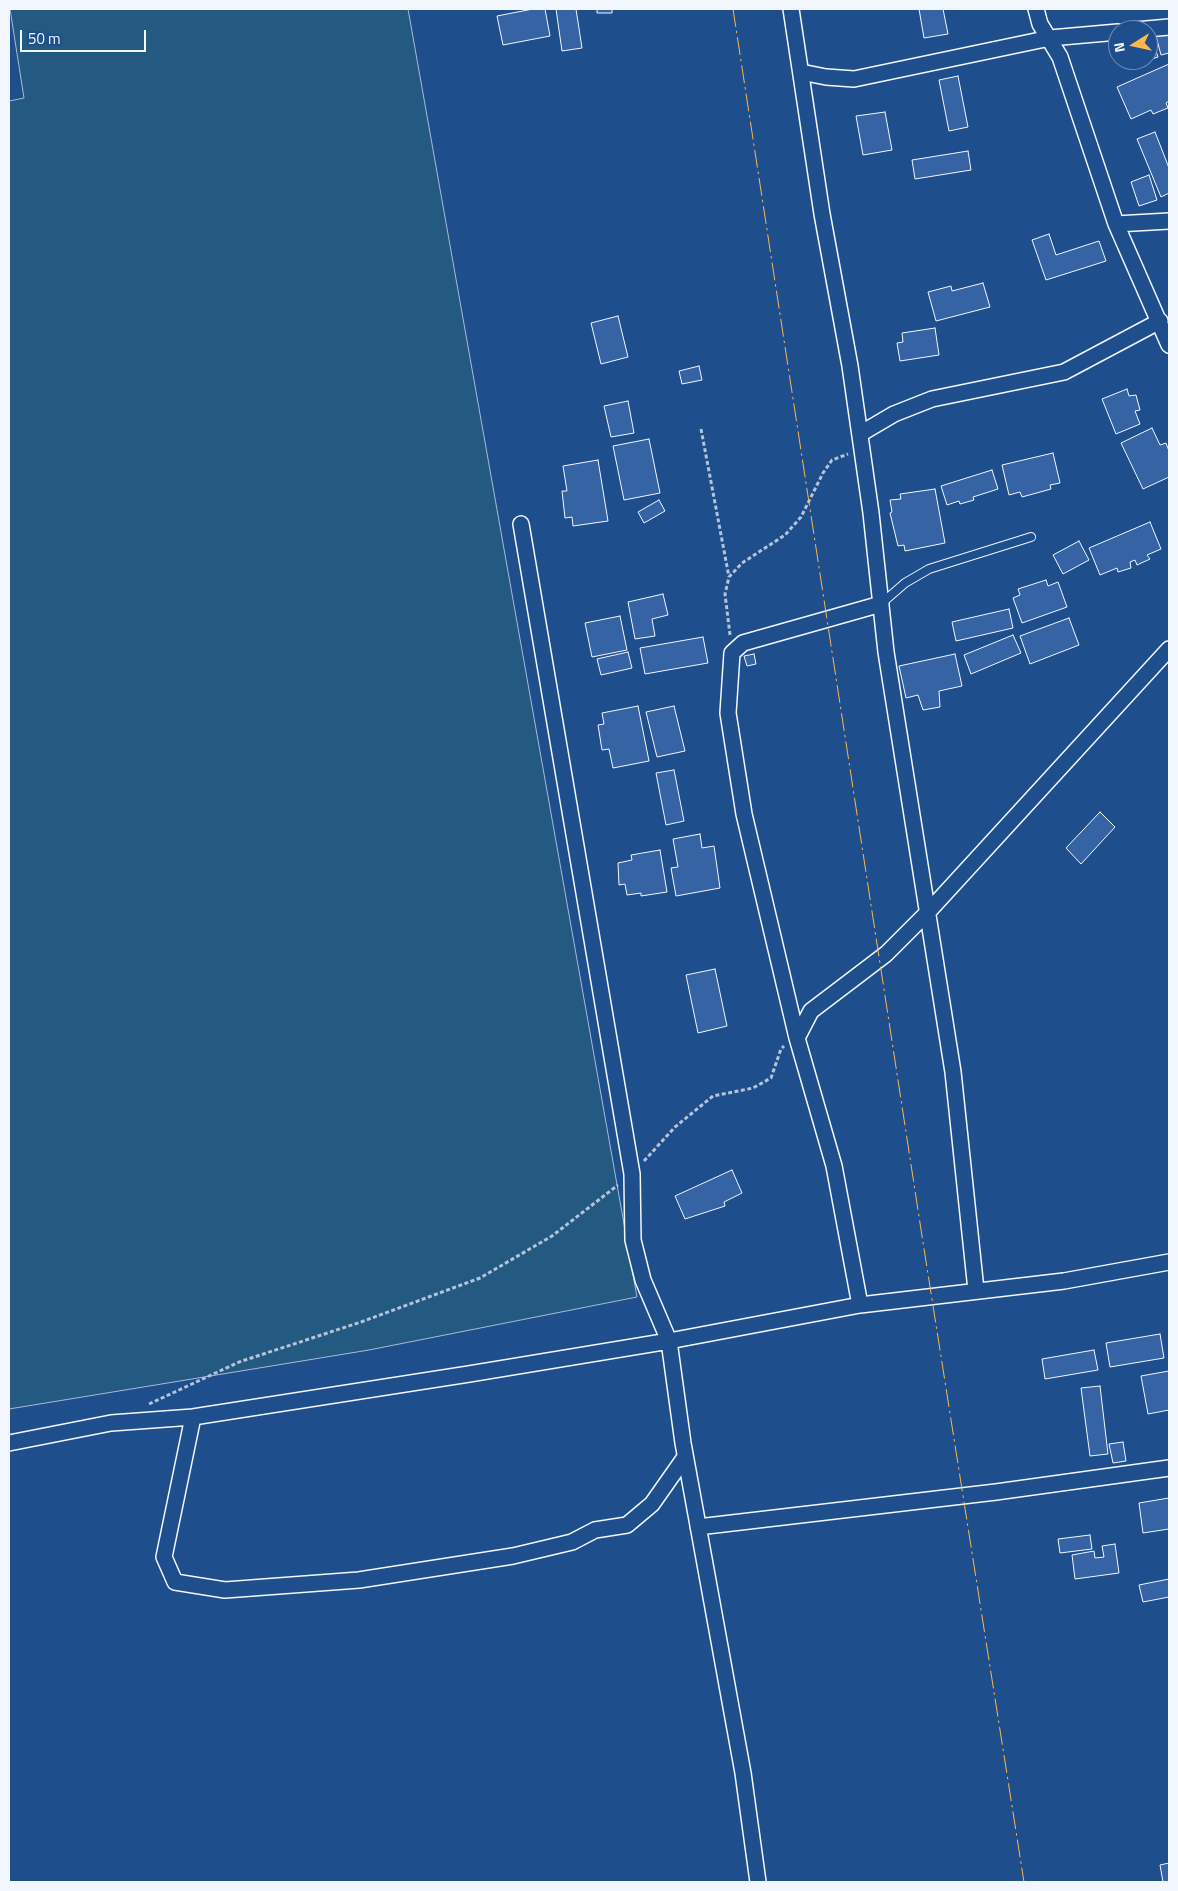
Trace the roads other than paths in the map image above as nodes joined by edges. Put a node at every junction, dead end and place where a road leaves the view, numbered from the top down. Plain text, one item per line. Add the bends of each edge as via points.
1 (792, 9) edge
2 (1036, 9) edge
3 (1108, 33) edge
4 (1050, 38) junction
5 (801, 72) junction
6 (1169, 221) edge
7 (1116, 224) junction
8 (1160, 321) junction
9 (1169, 345) edge
10 (860, 434) junction
11 (521, 524) dead end
12 (1031, 537) dead end
13 (881, 604) junction
14 (1169, 649) edge
15 (928, 912) junction
16 (798, 1038) junction
17 (1169, 1262) edge
18 (976, 1290) junction
19 (860, 1305) junction
20 (669, 1341) junction
21 (193, 1418) junction
22 (9, 1443) edge
23 (686, 1457) junction
24 (1169, 1468) edge
25 (698, 1528) junction
26 (758, 1882) edge

1 - 5 street
2 - 4 street via 1040,24
3 - 4 street
4 - 5 street via 854,79
4 - 7 street
5 - 10 street
6 - 7 street
7 - 8 street
8 - 9 street
8 - 10 street via 1064,372 932,398 894,414
10 - 13 street
11 - 20 street via 632,1174 633,1240 643,1280
12 - 13 lane via 929,568
13 - 15 street
13 - 16 street via 743,643 732,653 728,713 744,814
14 - 15 street
15 - 16 street via 886,954 811,1011
15 - 18 street via 953,1072
16 - 19 street via 834,1166
17 - 18 street via 1064,1281
18 - 19 street
19 - 20 street
20 - 21 street
20 - 23 street
21 - 22 street via 112,1423
21 - 23 street via 164,1557 175,1582 226,1590 359,1580 513,1556 572,1542 595,1530 628,1525 652,1504
23 - 25 street
24 - 25 street
25 - 26 street via 743,1773

